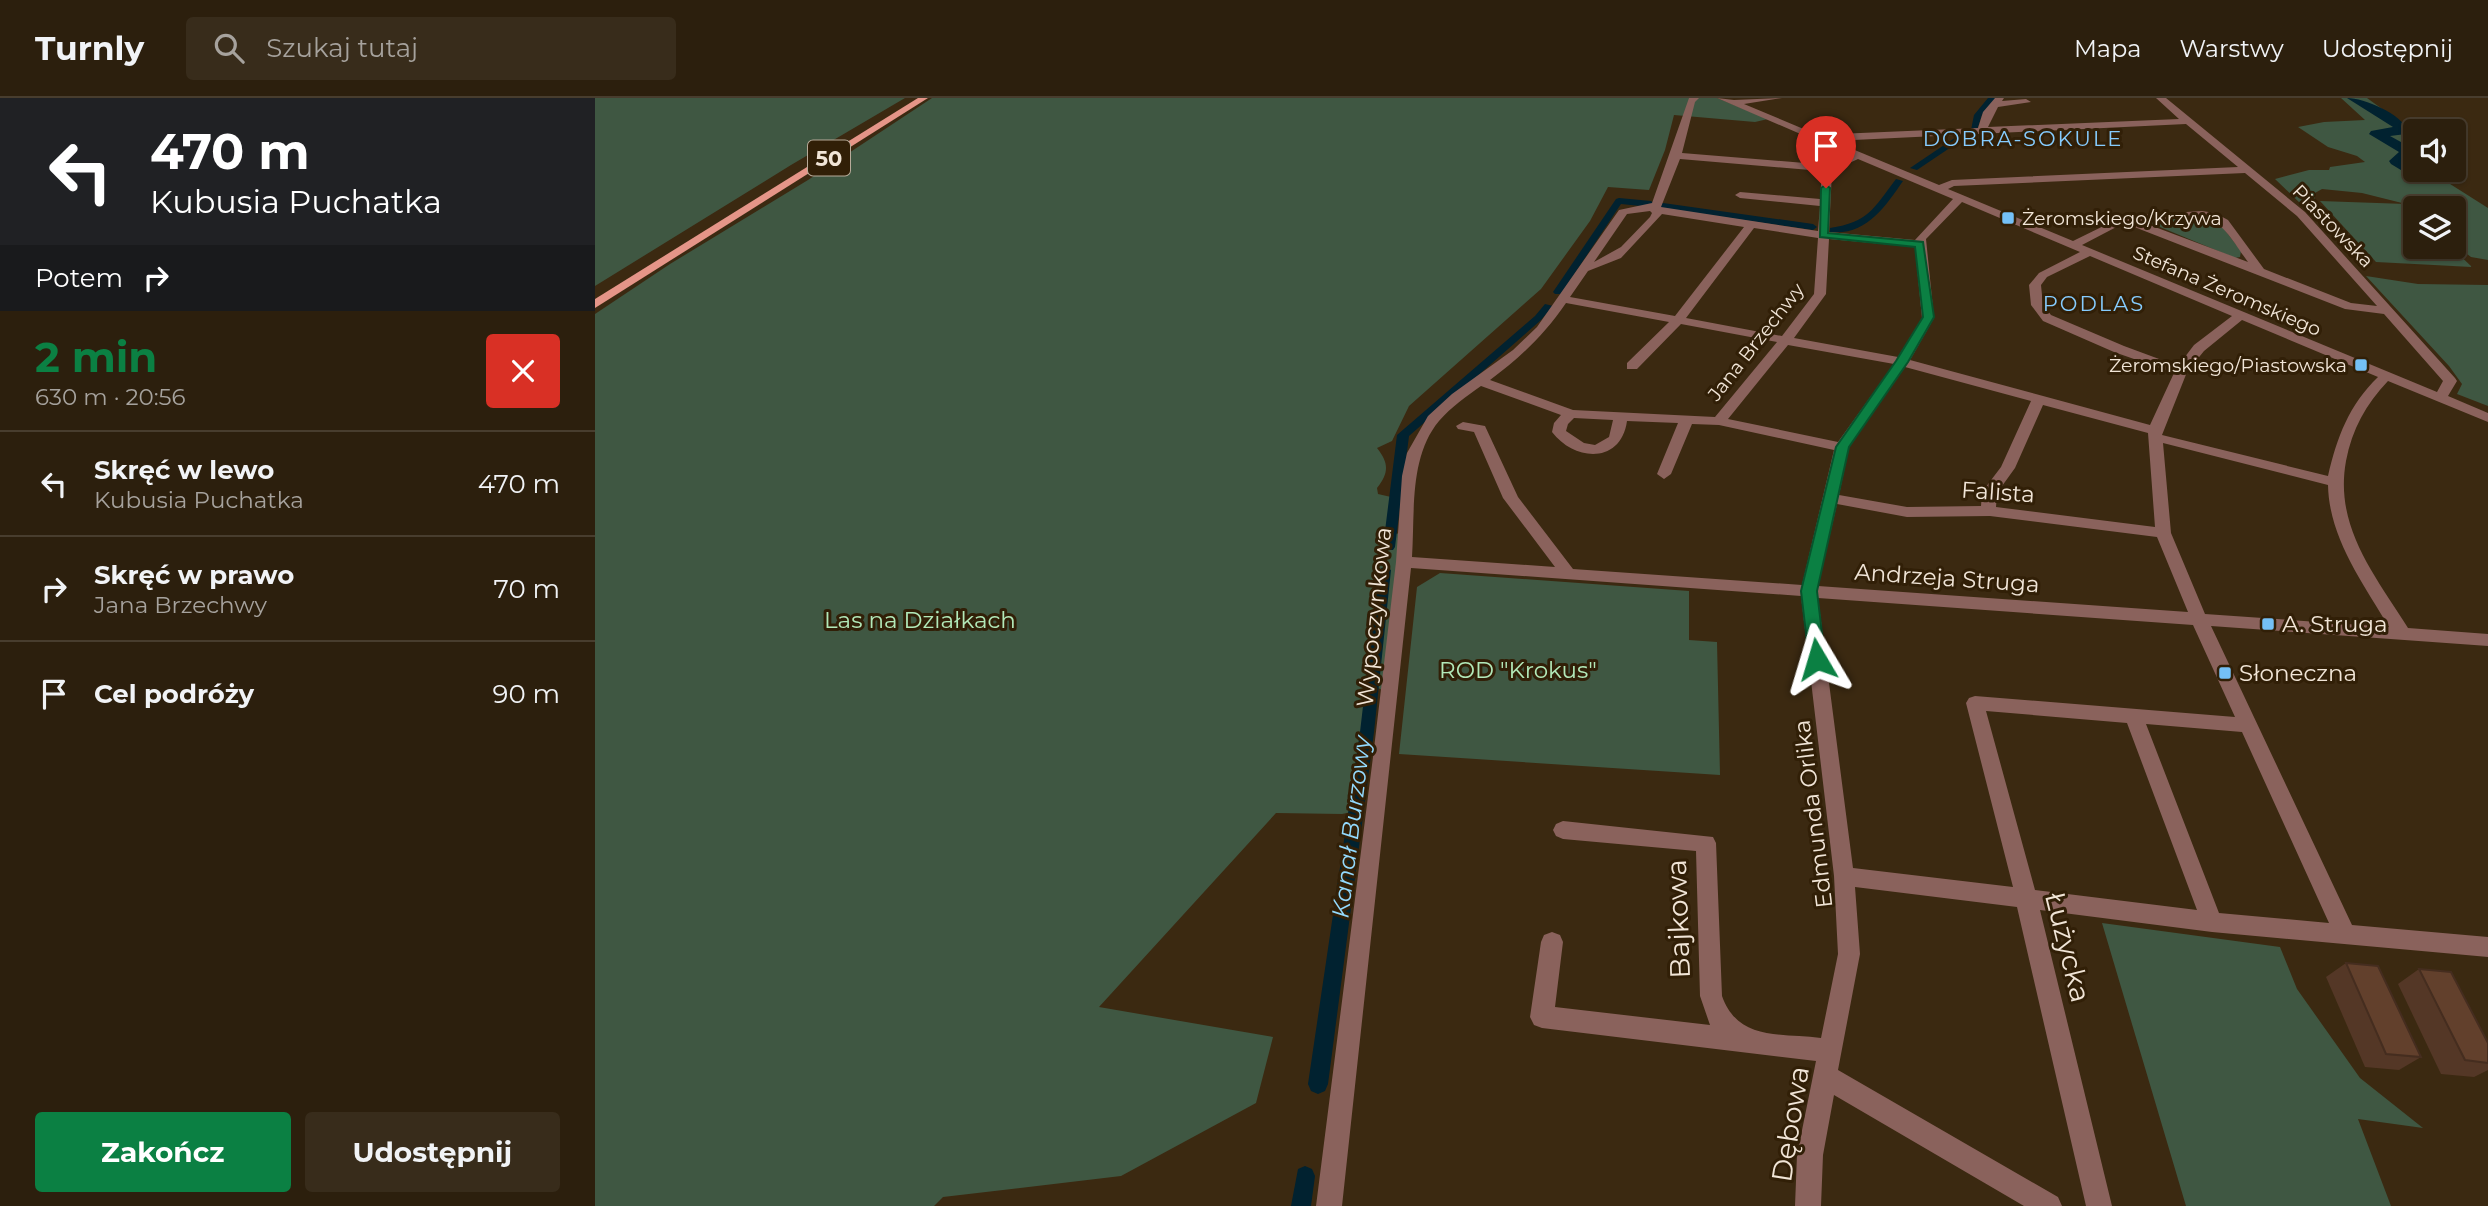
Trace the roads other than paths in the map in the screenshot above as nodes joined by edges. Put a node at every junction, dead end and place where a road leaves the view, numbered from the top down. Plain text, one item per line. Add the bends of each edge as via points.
1 (924, 98) edge
2 (1695, 98) edge
3 (1778, 98) edge
4 (2160, 98) edge
5 (1727, 100) edge
6 (1998, 101) edge
7 (2027, 102) dead end
8 (2190, 121) junction
9 (1982, 130) junction
10 (1824, 141) junction
11 (1857, 155) junction
12 (1676, 156) junction
13 (1828, 168) junction
14 (2250, 170) junction
15 (1939, 189) junction
16 (1740, 195) dead end
17 (1961, 198) junction
18 (1825, 203) junction
19 (1653, 208) junction
20 (2124, 219) junction
21 (1752, 224) junction
22 (1823, 235) junction
23 (1920, 244) junction
24 (2073, 245) junction
25 (2089, 252) junction
26 (1585, 268) junction
27 (2260, 271) junction
28 (1564, 299) junction
29 (598, 303) edge
30 (2389, 311) junction
31 (2241, 316) junction
32 (1678, 320) junction
33 (1786, 339) junction
34 (1902, 362) junction
35 (1632, 366) dead end
36 (2181, 371) junction
37 (2386, 376) junction
38 (1481, 381) junction
39 (2039, 398) junction
40 (2439, 398) junction
41 (1571, 414) junction
42 (1621, 416) junction
43 (2488, 418) edge
44 (1687, 419) junction
45 (1719, 421) junction
46 (1463, 426) dead end
47 (2155, 434) junction
48 (1842, 447) junction
49 (1664, 474) dead end
50 (2335, 482) junction
51 (1831, 498) junction
52 (1990, 512) junction
53 (2163, 533) junction
54 (1404, 562) junction
55 (1568, 573) junction
56 (1809, 591) junction
57 (2199, 619) junction
58 (2402, 632) junction
59 (2488, 640) edge
60 (2134, 716) junction
61 (2249, 725) junction
62 (1563, 830) dead end
63 (1844, 876) junction
64 (2027, 898) junction
65 (2212, 922) junction
66 (2345, 933) junction
67 (1552, 943) dead end
68 (2488, 947) edge
69 (1743, 1040) junction
70 (1832, 1051) junction
71 (1827, 1077) junction
72 (1329, 1206) edge
73 (1808, 1206) edge
74 (2049, 1206) edge
75 (2099, 1206) edge

1 - 29 main road, 50
2 - 12 street
3 - 5 street
4 - 8 street, Piastowska
5 - 10 street, Stefana Żeromskiego
6 - 7 street
6 - 9 street
8 - 9 street
8 - 14 street, Piastowska
9 - 10 street
10 - 11 street, Stefana Żeromskiego
11 - 13 street
11 - 15 street, Stefana Żeromskiego
12 - 13 street
12 - 19 street
13 - 18 street, Jana Brzechwy
14 - 15 street via 1957,183
14 - 30 street, Piastowska via 2301,214
15 - 17 street, Stefana Żeromskiego
16 - 18 street
17 - 23 street via 1920,238
17 - 24 street, Stefana Żeromskiego
18 - 22 street, Jana Brzechwy
19 - 21 street
19 - 26 street, Wypoczynkowa via 1623,212
19 - 26 street via 1658,212 1655,218 1618,257
20 - 24 street
20 - 27 street
20 - 27 street via 2215,216
21 - 22 street
21 - 32 street
22 - 23 street
22 - 33 street, Jana Brzechwy via 1819,294
23 - 34 street, Edmunda Orlika via 1928,317
24 - 25 street, Stefana Żeromskiego
25 - 31 street, Stefana Żeromskiego
25 - 36 street via 2043,275 2035,285 2037,305 2047,318
26 - 28 street, Wypoczynkowa
27 - 30 street via 2350,306
28 - 32 street
28 - 38 street, Wypoczynkowa via 1535,337
30 - 40 street, Piastowska via 2450,381
31 - 36 street via 2199,348
31 - 37 street, Stefana Żeromskiego
32 - 33 street
32 - 35 street
33 - 34 street
33 - 45 street, Jana Brzechwy
34 - 39 street
34 - 48 street, Edmunda Orlika
36 - 47 street
37 - 40 street, Stefana Żeromskiego
37 - 50 street via 2353,417
38 - 41 street, Jana Brzechwy
38 - 54 street, Wypoczynkowa via 1429,423 1414,453
39 - 47 street
39 - 52 street via 2008,468 1990,492
40 - 43 street, Stefana Żeromskiego
41 - 42 street, Jana Brzechwy
41 - 42 street via 1559,432 1566,442 1597,450 1617,437
42 - 44 street, Jana Brzechwy
44 - 45 street, Jana Brzechwy
44 - 49 street, Jana Brzechwy
45 - 48 street, Jana Brzechwy
46 - 55 street via 1481,429 1511,498
47 - 50 street
47 - 53 street
48 - 51 street, Edmunda Orlika
50 - 58 street via 2346,535
51 - 52 street, Falista via 1907,512
51 - 56 street, Edmunda Orlika
52 - 53 street, Falista
53 - 57 street
54 - 55 street, Andrzeja Struga
54 - 72 street, Wypoczynkowa
55 - 56 street, Andrzeja Struga
56 - 57 street, Andrzeja Struga
56 - 63 street, Edmunda Orlika
57 - 58 street, Andrzeja Struga
57 - 61 street
58 - 59 street, Andrzeja Struga
60 - 61 street
60 - 64 street, Łużycka via 1975,703
60 - 65 street
61 - 66 street
62 - 69 street, Bajkowa via 1706,843 1711,996 1720,1022
63 - 64 street
63 - 70 street, Edmunda Orlika via 1849,954
64 - 65 street
64 - 75 street, Łużycka
65 - 66 street
66 - 68 street
67 - 69 street via 1542,1017
69 - 70 street
70 - 71 street, Dębowa
71 - 73 street, Dębowa via 1810,1155
71 - 74 street

